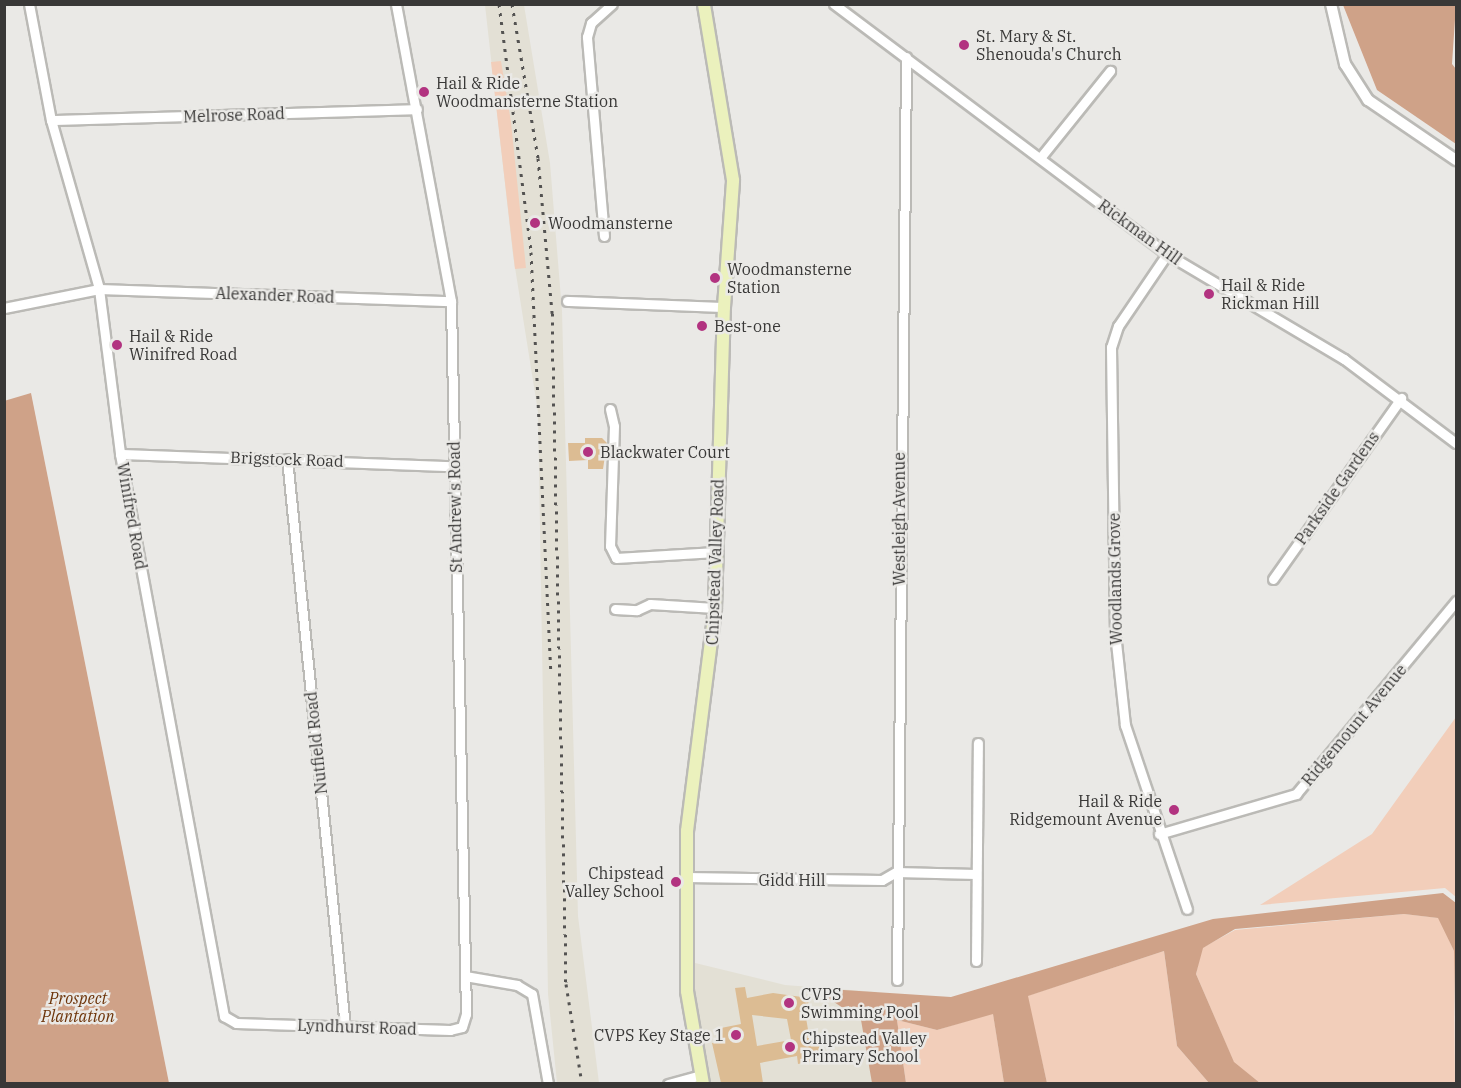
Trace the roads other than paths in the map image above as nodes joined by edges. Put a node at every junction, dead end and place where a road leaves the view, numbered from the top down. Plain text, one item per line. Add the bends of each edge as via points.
1 (29, 4) edge
2 (396, 4) edge
3 (612, 4) edge
4 (704, 4) edge
5 (834, 4) edge
6 (1331, 4) edge
7 (906, 57) junction
8 (1110, 71) dead end
9 (417, 109) junction
10 (51, 120) junction
11 (1040, 158) junction
12 (1456, 160) edge
13 (604, 236) dead end
14 (1167, 254) junction
15 (99, 289) junction
16 (451, 301) junction
17 (567, 301) dead end
18 (724, 307) junction
19 (4, 308) edge
20 (1401, 398) junction
21 (610, 409) dead end
22 (1456, 443) edge
23 (120, 454) junction
24 (287, 459) junction
25 (454, 466) junction
26 (716, 552) junction
27 (1273, 579) dead end
28 (1456, 601) edge
29 (715, 608) junction
30 (615, 609) dead end
31 (978, 743) dead end
32 (1159, 834) junction
33 (896, 872) junction
34 (976, 873) junction
35 (686, 877) junction
36 (1186, 909) dead end
37 (976, 961) dead end
38 (465, 976) junction
39 (897, 980) dead end
40 (466, 1014) joint
41 (236, 1023) joint
42 (345, 1027) junction
43 (702, 1079) edge
44 (548, 1083) edge
45 (668, 1083) edge

1 - 10 street, Winifred Road
2 - 9 street, St Andrew's Road
3 - 13 street via 591,23 587,36
4 - 18 main road, Chipstead Valley Road via 733,164
5 - 7 street, Rickman Hill
6 - 12 street via 1345,64 1368,100
7 - 11 street, Rickman Hill
7 - 33 street, Westleigh Avenue
8 - 11 street
9 - 10 street, Melrose Road
9 - 16 street, St Andrew's Road
10 - 15 street, Winifred Road
11 - 14 street, Rickman Hill
14 - 20 street, Rickman Hill
14 - 32 street, Woodlands Grove via 1118,326 1111,357 1119,691 1138,774
15 - 16 street, Alexander Road
15 - 19 street, Alexander Road
15 - 23 street, Winifred Road
16 - 25 street, St Andrew's Road
17 - 18 street
18 - 26 main road, Chipstead Valley Road
20 - 22 street, Rickman Hill
20 - 27 street, Parkside Gardens
21 - 26 street via 614,426 610,546 616,558
23 - 24 street, Brigstock Road
23 - 41 street, Winifred Road via 223,1011
24 - 25 street, Brigstock Road
24 - 42 street, Nutfield Road
25 - 38 street, St Andrew's Road
26 - 29 main road, Chipstead Valley Road
28 - 32 street, Ridgemount Avenue via 1296,794
29 - 30 street via 650,604 637,610
29 - 35 main road, Chipstead Valley Road via 709,674 692,762
31 - 34 street
32 - 36 street, Woodlands Grove
33 - 34 street, Gidd Hill
33 - 35 street, Gidd Hill via 882,880
33 - 39 street, Westleigh Avenue
34 - 37 street
35 - 43 main road, Chipstead Valley Road via 688,1005
38 - 40 street, St Andrew's Road
38 - 44 street via 517,985 532,994
40 - 42 street, Lyndhurst Road via 462,1027 450,1030
41 - 42 street, Lyndhurst Road
43 - 45 street

